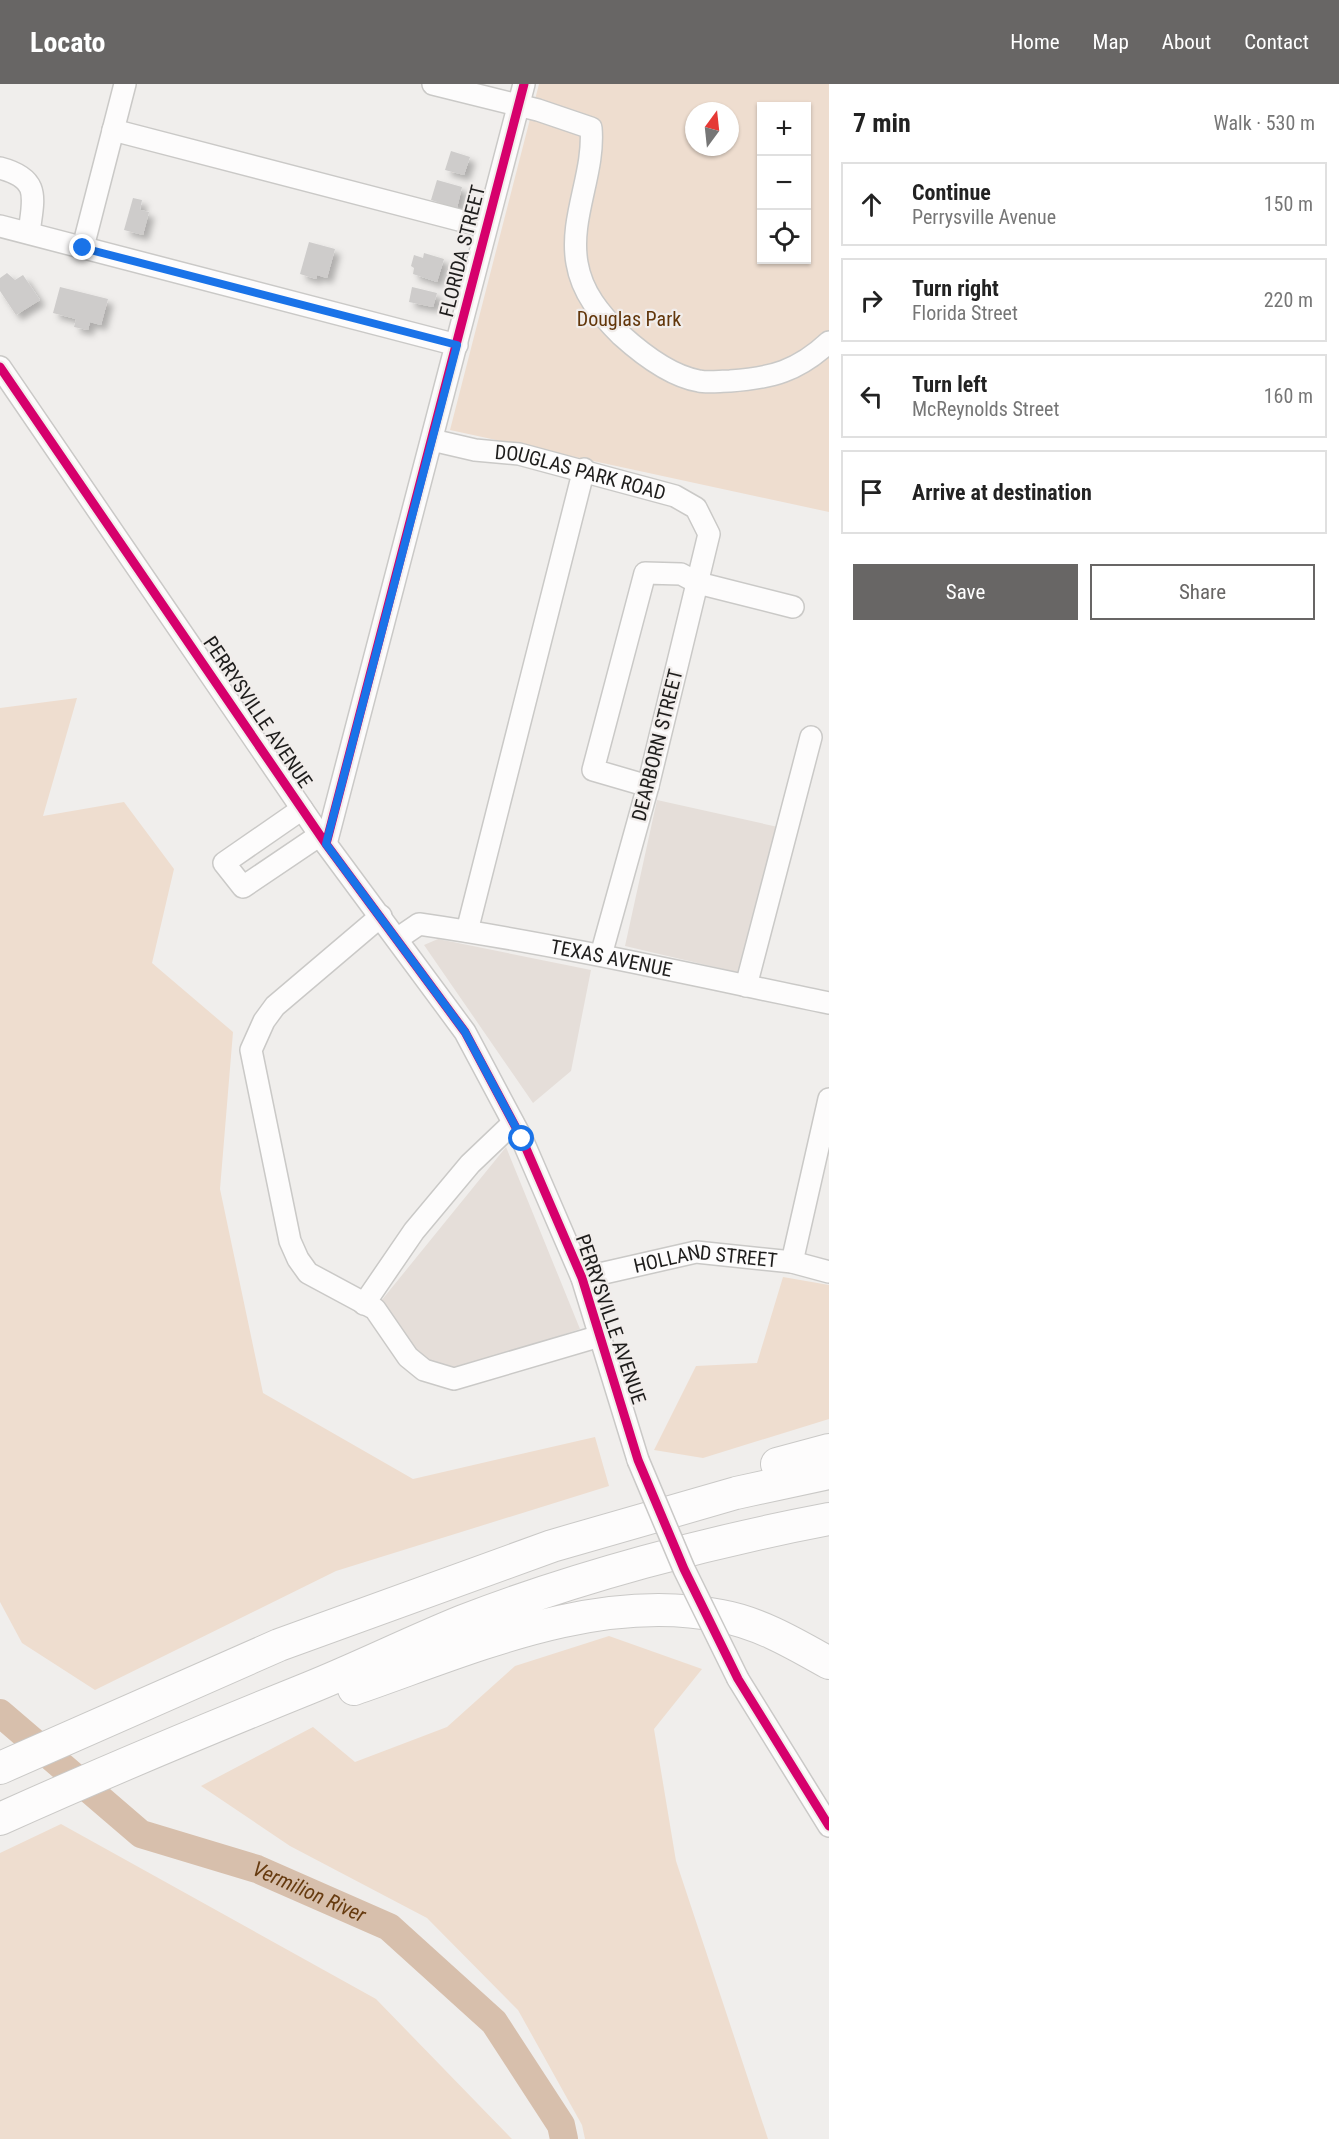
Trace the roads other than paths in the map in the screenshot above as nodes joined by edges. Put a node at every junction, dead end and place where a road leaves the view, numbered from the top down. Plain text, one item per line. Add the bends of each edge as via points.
1 (125, 84) edge
2 (433, 84) edge
3 (524, 84) edge
4 (519, 106) junction
5 (113, 130) junction
6 (0, 168) edge
7 (0, 226) edge
8 (486, 227) junction
9 (29, 233) junction
10 (83, 248) junction
11 (829, 342) edge
12 (457, 345) junction
13 (0, 367) edge
14 (432, 440) junction
15 (584, 469) junction
16 (709, 534) joint
17 (698, 583) junction
18 (793, 607) dead end
19 (811, 737) dead end
20 (648, 786) junction
21 (302, 809) junction
22 (323, 840) junction
23 (381, 916) junction
24 (467, 931) junction
25 (397, 939) junction
26 (602, 955) junction
27 (746, 986) junction
28 (829, 1003) edge
29 (829, 1099) edge
30 (513, 1123) junction
31 (825, 1134) edge
32 (792, 1262) junction
33 (829, 1272) edge
34 (582, 1278) junction
35 (364, 1304) junction
36 (600, 1336) junction
37 (829, 1450) edge
38 (829, 1473) edge
39 (829, 1519) edge
40 (279, 1645) junction
41 (829, 1663) edge
42 (317, 1693) junction
43 (0, 1768) edge
44 (0, 1819) edge
45 (829, 1826) edge

1 - 5 street
2 - 4 street
3 - 4 street, FLORIDA STREET
4 - 8 street, FLORIDA STREET
4 - 11 street via 591,128 593,149 577,234 577,263 591,304 632,345 669,371 699,381 722,381 763,379 786,372
5 - 8 street
5 - 10 street
6 - 9 street via 13,171 31,187 34,198
7 - 9 street
8 - 12 street, FLORIDA STREET
9 - 10 street
10 - 12 street
12 - 14 street, FLORIDA STREET
13 - 21 street, PERRYSVILLE AVENUE
14 - 15 street, DOUGLAS PARK ROAD
14 - 22 street, FLORIDA STREET
15 - 16 street, DOUGLAS PARK ROAD via 675,496 696,508
15 - 24 street
16 - 17 street, DEARBORN STREET
17 - 18 street
17 - 20 street, DEARBORN STREET
17 - 20 street via 681,574 645,573 593,770
19 - 27 street
20 - 26 street, DEARBORN STREET
21 - 22 street, PERRYSVILLE AVENUE
21 - 22 street via 224,863 243,887
22 - 23 street, PERRYSVILLE AVENUE
23 - 25 street, PERRYSVILLE AVENUE
23 - 35 street via 275,1006 251,1050 290,1241 298,1259 309,1273
24 - 25 street, TEXAS AVENUE via 419,924
24 - 26 street, TEXAS AVENUE
25 - 30 street, PERRYSVILLE AVENUE via 465,1032
26 - 27 street, TEXAS AVENUE
27 - 28 street, TEXAS AVENUE
29 - 31 street
30 - 34 street, PERRYSVILLE AVENUE
30 - 35 street via 470,1164 414,1231
31 - 32 street
32 - 33 street, HOLLAND STREET
32 - 34 street, HOLLAND STREET via 696,1252
34 - 36 street, PERRYSVILLE AVENUE
35 - 36 street via 375,1309 408,1357 424,1370 454,1379
36 - 45 street, PERRYSVILLE AVENUE, bridge via 638,1460 684,1569 738,1679
37 - 40 highway via 549,1529 478,1554 331,1614
38 - 40 highway via 736,1493 552,1546
39 - 42 highway via 624,1568 464,1621
40 - 43 highway
41 - 42 highway via 785,1637 722,1616 665,1610 598,1614 511,1635
42 - 44 highway via 150,1752

